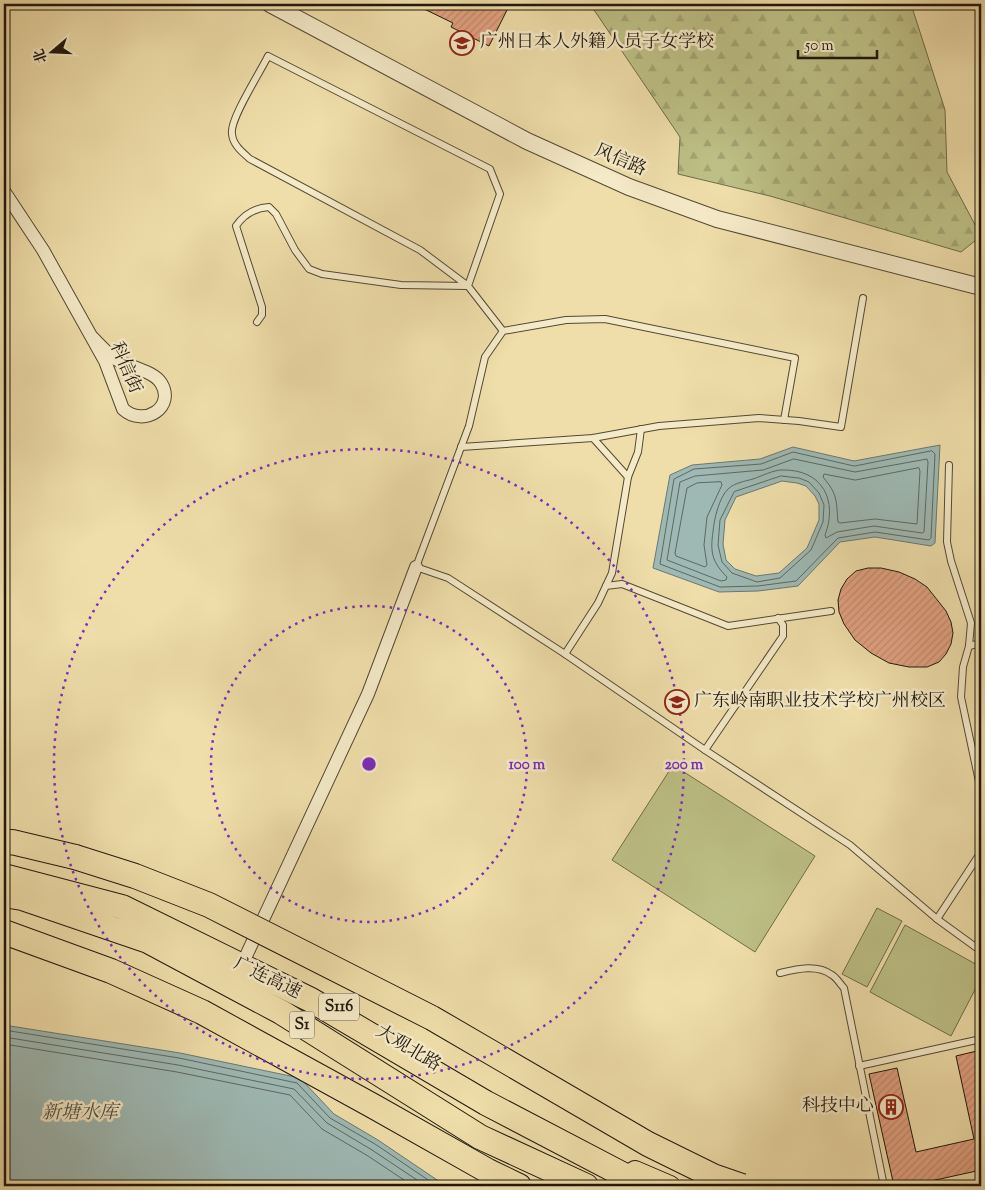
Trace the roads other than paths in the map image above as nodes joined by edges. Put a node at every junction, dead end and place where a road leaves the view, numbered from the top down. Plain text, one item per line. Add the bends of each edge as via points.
1 (270, 4) edge
2 (286, 4) edge
3 (4, 191) edge
4 (981, 276) edge
5 (468, 286) junction
6 (981, 287) edge
7 (863, 298) dead end
8 (257, 322) dead end
9 (503, 331) junction
10 (92, 337) junction
11 (784, 420) junction
12 (641, 429) junction
13 (593, 438) junction
14 (461, 447) junction
15 (949, 465) dead end
16 (628, 477) junction
17 (416, 567) junction
18 (606, 586) junction
19 (831, 611) dead end
20 (778, 618) junction
21 (981, 643) edge
22 (969, 646) junction
23 (565, 654) junction
24 (705, 750) junction
25 (981, 791) edge
26 (4, 843) edge
27 (981, 852) edge
28 (4, 865) edge
29 (4, 876) edge
30 (4, 895) edge
31 (4, 902) edge
32 (937, 919) junction
33 (4, 932) edge
34 (981, 951) edge
35 (246, 956) junction
36 (780, 973) dead end
37 (981, 1038) edge
38 (859, 1066) junction
39 (658, 1185) edge
40 (519, 1186) edge
41 (564, 1186) edge
42 (586, 1186) edge
43 (742, 1186) edge
44 (884, 1186) edge

1 - 6 street, 风信路 via 518,136 638,191 717,219
2 - 4 street, 风信路 via 564,151 622,176 732,214
3 - 10 street, 科信街 via 43,250
5 - 5 lane via 420,250 250,159 236,146 231,133 234,121 268,56 490,168 500,194
5 - 8 lane via 401,285 309,270 276,214 268,207 257,208 242,217 236,226 262,307
5 - 9 lane
7 - 11 lane via 841,426
9 - 11 lane via 566,320 605,319 795,358
9 - 14 lane via 485,357
10 - 10 street, 科信街 via 106,361 123,409 138,418 158,411 165,392 157,378 114,358
11 - 12 lane via 759,418
12 - 13 lane
12 - 16 lane via 638,452
13 - 14 lane
13 - 16 lane
14 - 17 lane
15 - 22 lane via 947,542 971,623
16 - 18 lane via 612,572
17 - 23 lane via 448,578
17 - 35 street via 368,694
18 - 20 lane via 622,584 728,626
18 - 23 lane
19 - 20 lane
20 - 24 lane via 783,626 783,636
21 - 22 lane
22 - 25 lane via 962,667 961,697
23 - 24 lane
24 - 32 lane via 850,845
26 - 43 highway, bridge via 12,842 75,857 135,876 208,906 432,1018 648,1144 713,1176
27 - 32 lane
28 - 35 main road, 大观北路 / S116 via 120,900
29 - 39 highway, 广连高速 / S1 via 122,907 311,1000 486,1103 635,1181
30 - 42 highway, 广连高速 / S1 via 22,898 148,941 281,1012 480,1138
31 - 41 main road, S116 via 26,906 100,931 239,995 480,1143
32 - 34 lane
33 - 40 highway via 111,971 202,1012
35 - 39 main road, 大观北路 / S116 via 477,1090
36 - 38 lane via 818,969 832,975 844,988
37 - 38 lane
38 - 44 lane

